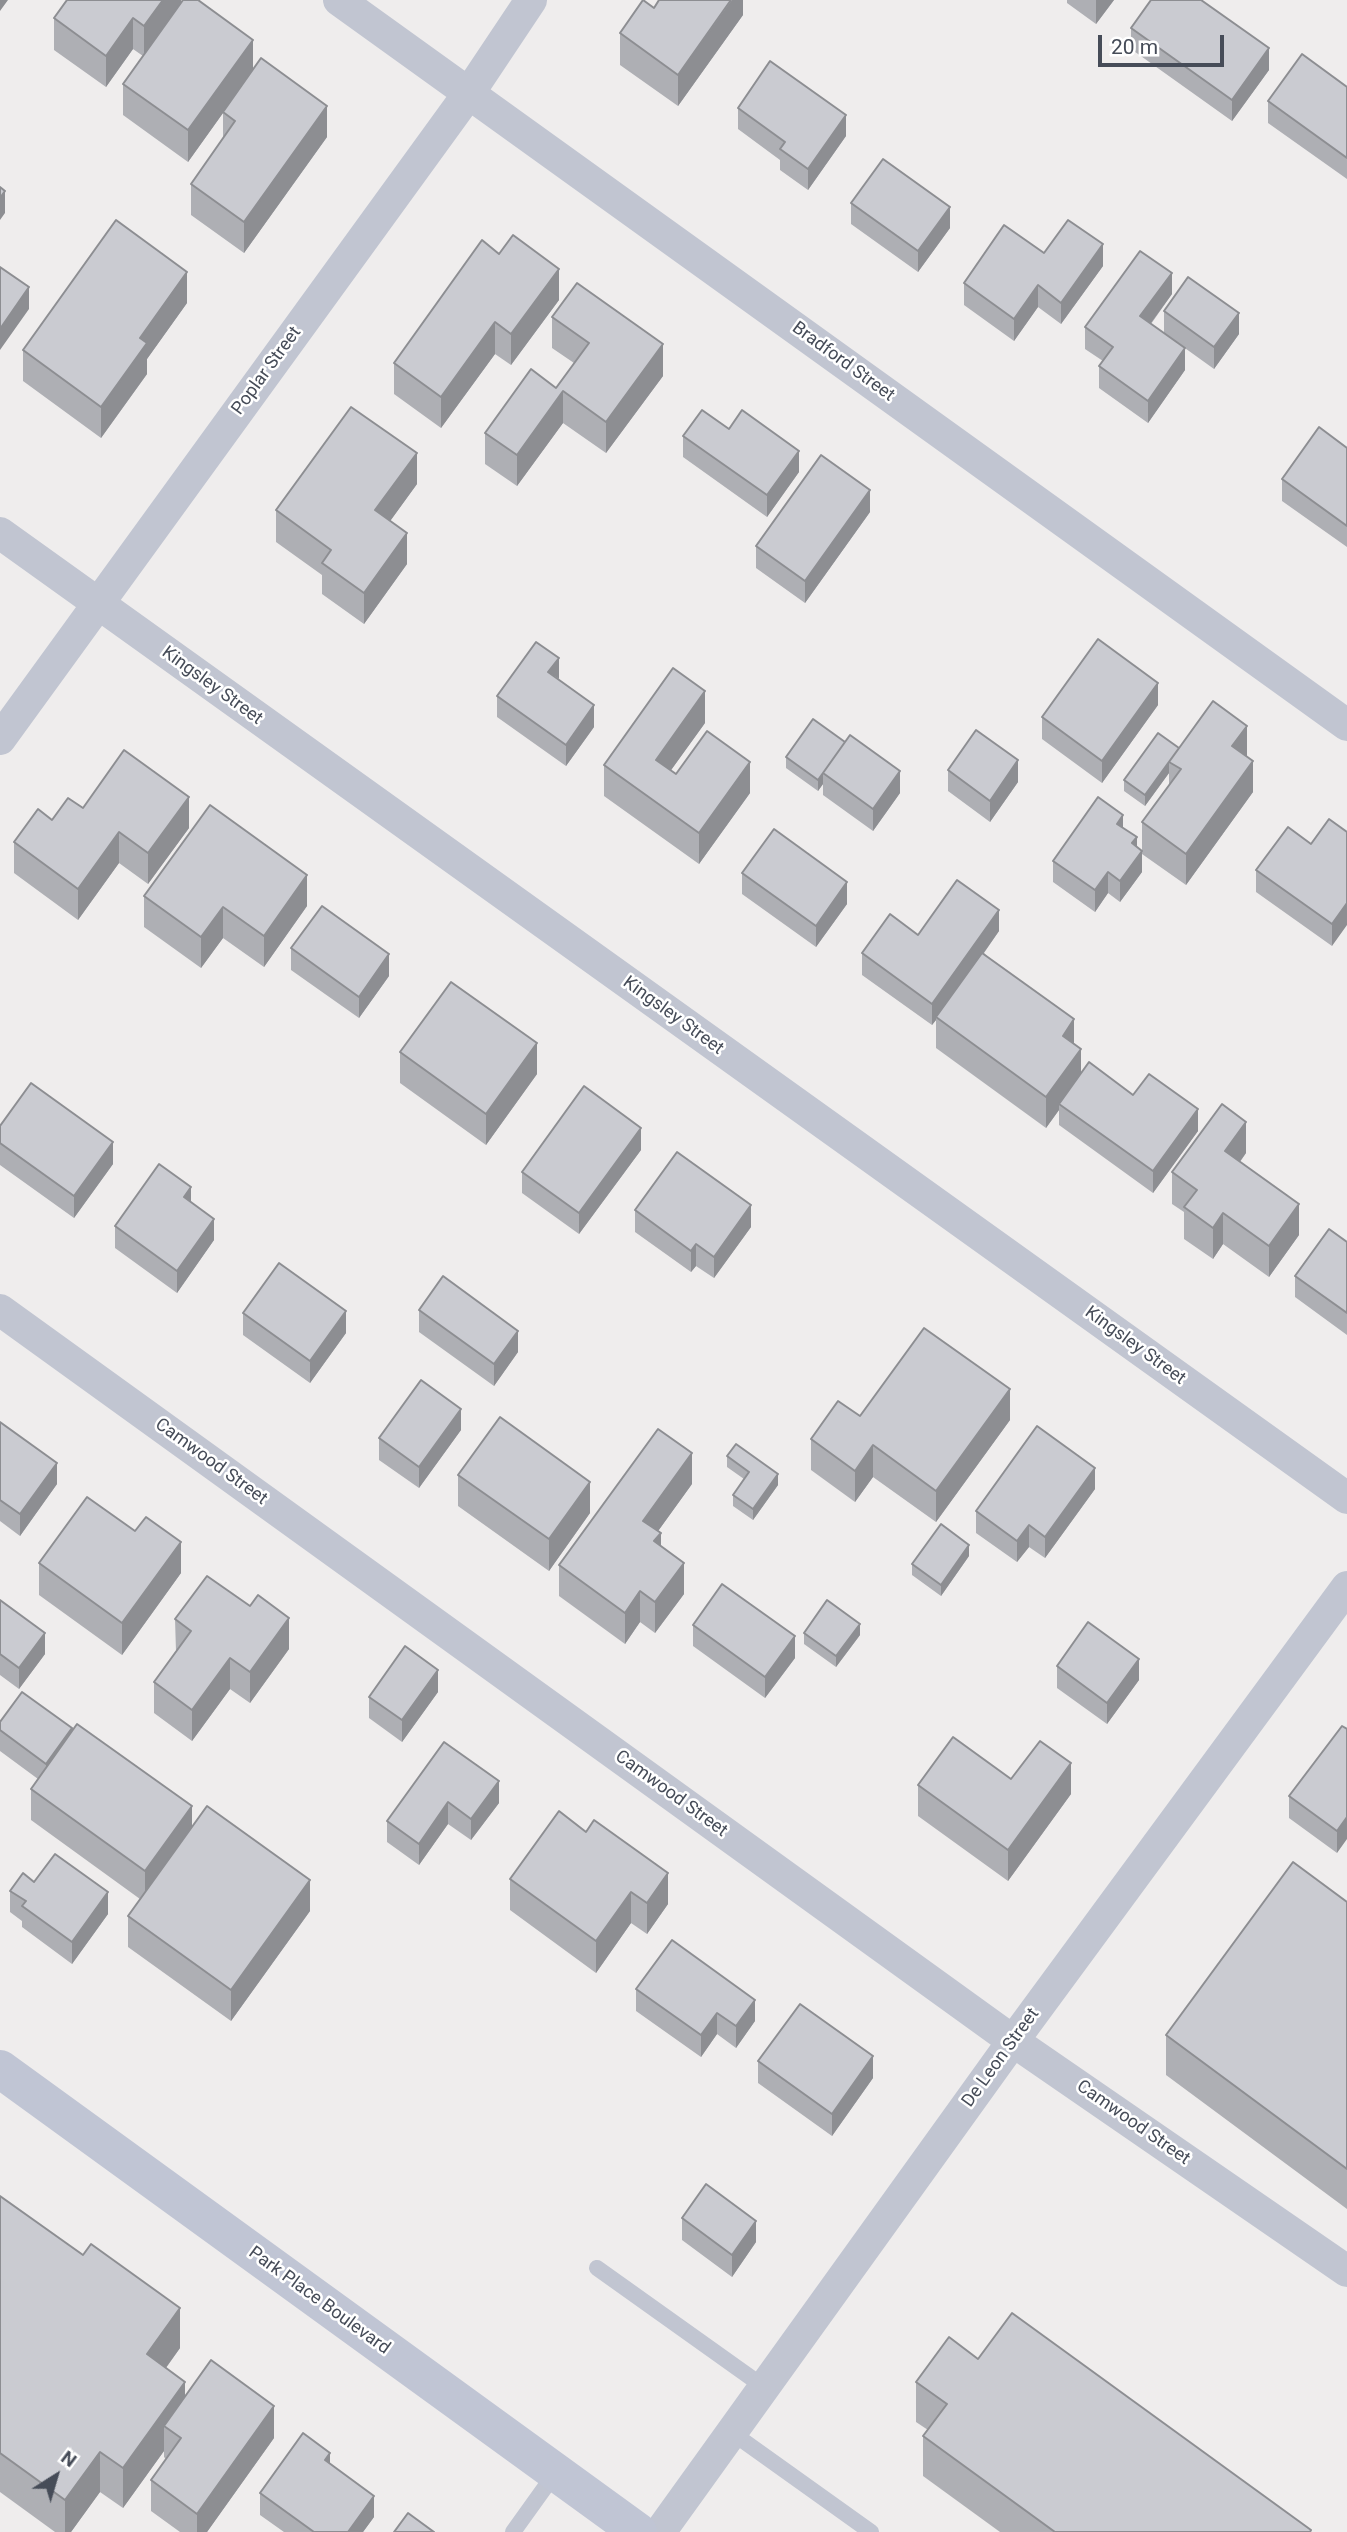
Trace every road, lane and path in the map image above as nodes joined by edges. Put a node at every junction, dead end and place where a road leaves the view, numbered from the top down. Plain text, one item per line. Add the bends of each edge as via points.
1 (339, 0) edge
2 (531, 0) edge
3 (469, 93) junction
4 (0, 533) edge
5 (98, 604) junction
6 (1347, 725) edge
7 (0, 739) edge
8 (0, 1310) edge
9 (1347, 1498) edge
10 (1347, 1587) edge
11 (1022, 2047) junction
12 (0, 2069) edge
13 (597, 2268) dead end
14 (1347, 2271) edge
15 (764, 2387) junction
16 (731, 2432) junction
17 (556, 2472) junction
18 (513, 2532) edge
19 (638, 2532) edge
20 (660, 2532) edge
21 (871, 2532) edge

1 - 3 street, Bradford Street
2 - 3 street, Poplar Street
3 - 5 street, Poplar Street
3 - 6 street, Bradford Street
4 - 5 street, Kingsley Street
5 - 7 street, Poplar Street
5 - 9 street, Kingsley Street
8 - 11 street, Camwood Street
10 - 11 street, De Leon Street
11 - 14 street, Camwood Street
11 - 15 street, De Leon Street
12 - 17 main road, Park Place Boulevard
13 - 15 lane
15 - 16 street, De Leon Street
16 - 20 street, De Leon Street
16 - 21 lane
17 - 18 lane
17 - 19 main road, Park Place Boulevard

